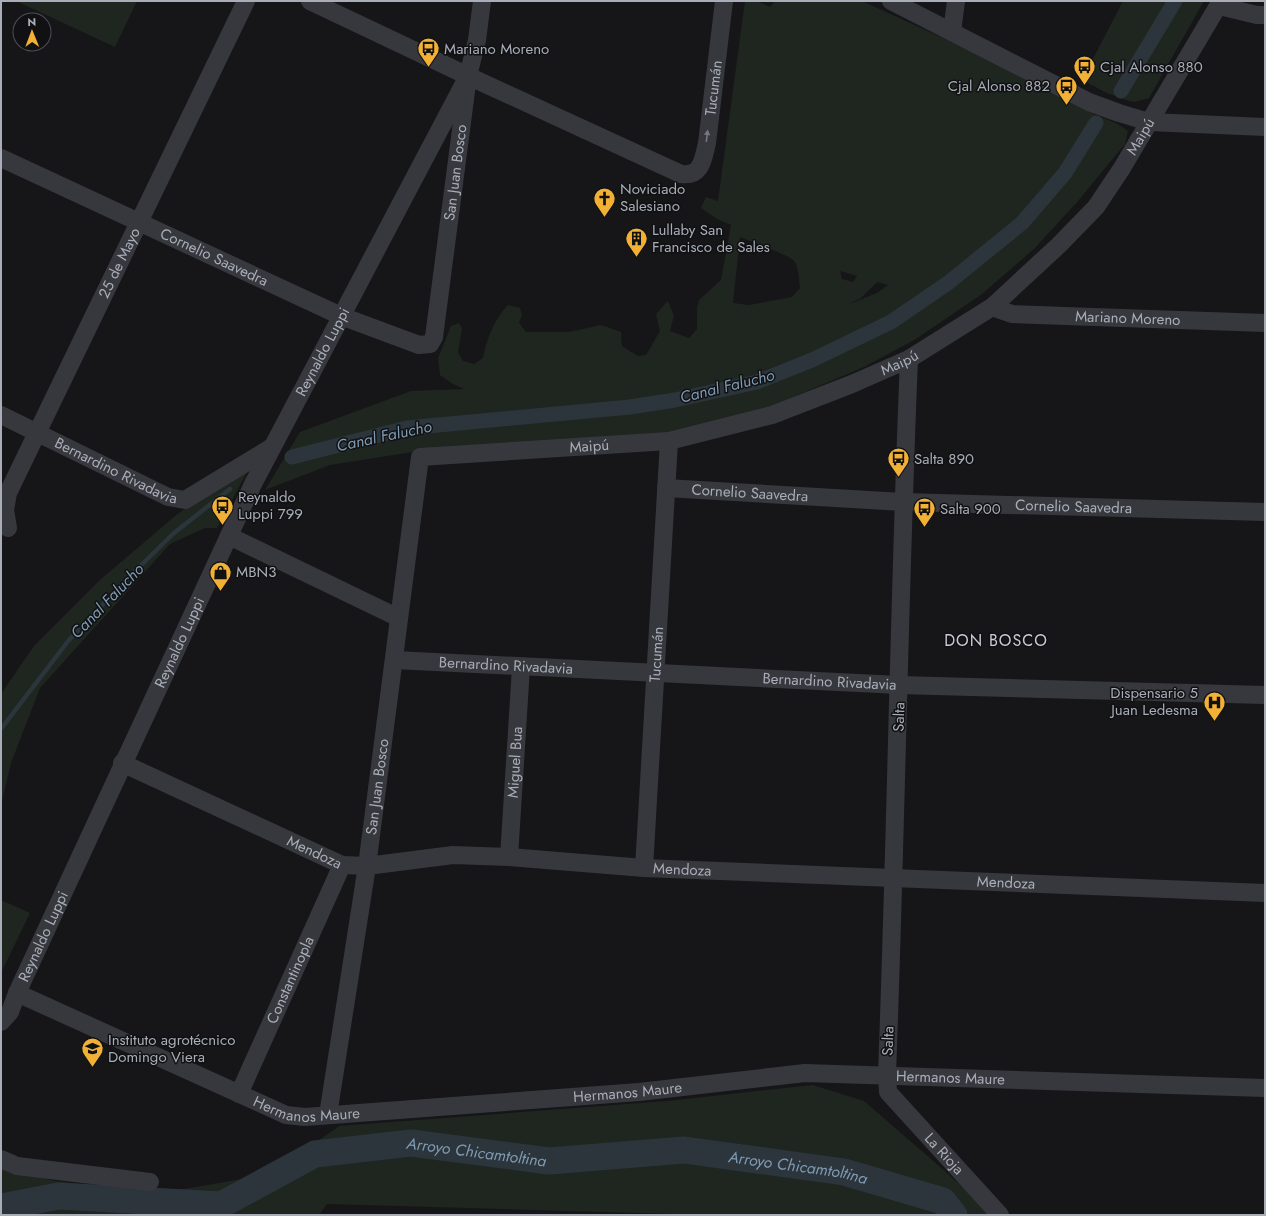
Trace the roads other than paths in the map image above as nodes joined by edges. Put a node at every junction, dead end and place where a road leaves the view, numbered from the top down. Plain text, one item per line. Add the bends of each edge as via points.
1 (246, 1) edge
2 (310, 1) edge
3 (482, 1) edge
4 (724, 1) edge
5 (891, 1) edge
6 (956, 1) edge
7 (1220, 4) edge
8 (1265, 15) edge
9 (952, 32) junction
10 (468, 76) junction
11 (1149, 122) junction
12 (1265, 127) edge
13 (1, 158) edge
14 (138, 222) junction
15 (992, 306) junction
16 (341, 316) junction
17 (1265, 323) edge
18 (430, 344) joint
19 (909, 360) junction
20 (1, 415) edge
21 (37, 433) junction
22 (669, 441) junction
23 (272, 447) junction
24 (420, 457) joint
25 (666, 488) junction
26 (903, 502) junction
27 (1265, 512) edge
28 (8, 528) dead end
29 (229, 536) junction
30 (399, 618) junction
31 (395, 660) junction
32 (522, 667) junction
33 (656, 674) junction
34 (899, 685) junction
35 (1265, 695) edge
36 (122, 763) junction
37 (509, 857) junction
38 (342, 865) junction
39 (367, 866) junction
40 (644, 868) junction
41 (894, 879) junction
42 (1265, 893) edge
43 (17, 993) junction
44 (1, 1001) edge
45 (1, 1022) edge
46 (854, 1074) junction
47 (887, 1074) junction
48 (1265, 1088) edge
49 (888, 1092) junction
50 (239, 1094) junction
51 (328, 1115) junction
52 (1, 1159) edge
53 (150, 1182) dead end
54 (1000, 1215) edge

1 - 14 street, 25 de Mayo
2 - 10 street
3 - 10 street, San Juan Bosco via 477,40
10 -> 4 street, Tucumán via 681,174 690,175 696,173 702,162 707,142
5 - 9 street
6 - 9 street
7 - 8 street
7 - 11 street, Maipú
9 - 11 street via 1089,102
10 - 16 street, Reynaldo Luppi
10 - 18 street, San Juan Bosco via 434,337
11 - 12 street
11 - 15 street, Maipú via 1096,207 1059,245
13 - 14 street, Cornelio Saavedra
14 - 16 street, Cornelio Saavedra
14 - 21 street, 25 de Mayo
15 - 17 street, Mariano Moreno via 1012,314
15 - 19 street, Maipú
16 - 18 street, Cornelio Saavedra via 418,345
16 - 23 street, Reynaldo Luppi
19 - 22 street, Maipú via 772,415
19 - 26 street, Salta
20 - 21 street, Bernardino Rivadavia
21 - 23 street, Bernardino Rivadavia via 168,497 185,500
21 - 28 street, 25 de Mayo via 8,494 5,510
22 - 24 street, Maipú
22 - 25 street, Tucumán
23 - 29 street, Reynaldo Luppi
24 - 30 street, San Juan Bosco
25 - 26 street, Cornelio Saavedra
25 - 33 street, Tucumán
26 - 27 street, Cornelio Saavedra
26 - 34 street, Salta
29 - 30 street
29 - 36 street, Reynaldo Luppi
30 - 31 street, San Juan Bosco
31 - 32 street, Bernardino Rivadavia
31 - 39 street, San Juan Bosco
32 - 33 street, Bernardino Rivadavia
32 - 37 street, Miguel Bua
33 - 34 street, Bernardino Rivadavia
33 - 40 street, Tucumán
34 - 35 street, Bernardino Rivadavia
34 - 41 street, Salta
36 - 38 street, Mendoza
36 - 43 street, Reynaldo Luppi
37 - 39 street, Mendoza via 453,855
37 - 40 street, Mendoza
38 - 39 street, Mendoza
38 - 50 street, Constantinopla
39 - 51 street, San Juan Bosco
40 - 41 street, Mendoza
41 - 42 street, Mendoza
41 - 47 street, Salta
43 - 44 street
43 - 45 street, Reynaldo Luppi via 10,1012
43 - 50 street, Hermanos Maure
46 - 47 street, Hermanos Maure
46 - 49 street, La Rioja via 874,1082
46 - 51 street, Hermanos Maure via 805,1073 639,1092
47 - 48 street, Hermanos Maure
47 - 49 street
49 - 54 street, La Rioja
50 - 51 street, Hermanos Maure via 286,1115 305,1118
52 - 53 street via 17,1166

